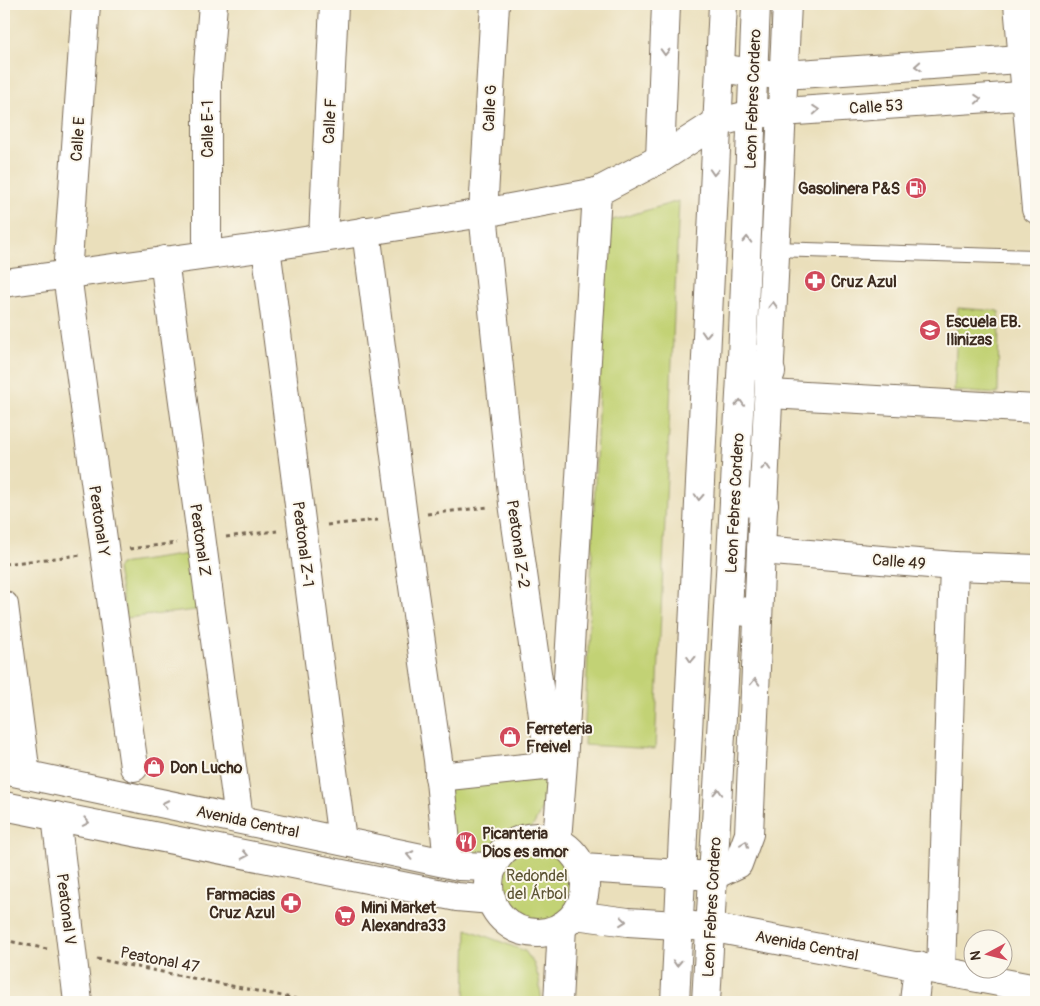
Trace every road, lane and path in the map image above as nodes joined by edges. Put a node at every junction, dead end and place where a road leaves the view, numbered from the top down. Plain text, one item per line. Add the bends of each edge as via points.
1 (86, 4) edge
2 (213, 4) edge
3 (334, 4) edge
4 (495, 4) edge
5 (666, 4) edge
6 (723, 4) edge
7 (756, 4) edge
8 (787, 4) edge
9 (1018, 4) edge
10 (1030, 59) edge
11 (720, 68) junction
12 (753, 73) junction
13 (784, 75) junction
14 (1031, 96) edge
15 (782, 112) junction
16 (752, 114) junction
17 (716, 123) junction
18 (660, 158) junction
19 (597, 192) junction
20 (1036, 209) edge
21 (483, 213) junction
22 (366, 231) junction
23 (323, 238) junction
24 (266, 247) junction
25 (775, 249) junction
26 (206, 254) junction
27 (1036, 257) edge
28 (164, 260) junction
29 (67, 275) junction
30 (4, 283) edge
31 (742, 359) junction
32 (770, 383) junction
33 (1036, 409) edge
34 (734, 501) junction
35 (513, 504) junction
36 (764, 504) junction
37 (403, 517) junction
38 (302, 528) junction
39 (200, 540) junction
40 (761, 550) junction
41 (104, 552) junction
42 (4, 564) edge
43 (954, 566) junction
44 (1036, 569) edge
45 (4, 605) edge
46 (728, 610) junction
47 (758, 613) junction
48 (134, 767) dead end
49 (15, 772) edge
50 (439, 778) junction
51 (4, 806) edge
52 (56, 816) junction
53 (240, 819) junction
54 (557, 840) junction
55 (342, 841) junction
56 (448, 863) junction
57 (493, 867) junction
58 (582, 868) junction
59 (680, 874) junction
60 (713, 876) junction
61 (492, 900) junction
62 (569, 921) junction
63 (679, 924) junction
64 (709, 927) junction
65 (4, 940) edge
66 (73, 954) junction
67 (930, 969) junction
68 (1036, 990) edge
69 (285, 997) junction
70 (78, 1002) edge
71 (285, 1002) edge
72 (312, 1002) edge
73 (558, 1002) edge
74 (675, 1002) edge
75 (706, 1002) edge
76 (914, 1002) edge

1 - 29 street, Calle E
2 - 26 street, Calle E-1 via 206,79
3 - 23 street, Calle F
4 - 21 street, Calle G
5 -> 18 street
6 - 11 street, Leon Febres Cordero
7 - 12 street, Leon Febres Cordero
8 - 13 street
9 - 10 street
10 -> 13 street
10 - 14 street
11 - 12 street
11 - 17 street, Leon Febres Cordero
12 - 13 street
12 - 16 street, Leon Febres Cordero
13 - 15 street
15 -> 14 street, Calle 53
14 - 20 street
15 - 16 street, Calle 53
15 - 25 street
16 - 17 street, Calle 53
31 -> 16 street, Leon Febres Cordero
17 - 18 street, Calle 53
17 -> 59 street, Leon Febres Cordero
18 - 19 street, Calle 53
19 - 21 street, Calle 53
19 - 54 street
21 - 22 street, Calle 53
21 - 35 street, Peatonal Z-2
22 - 23 street, Calle 53
22 - 37 street
23 - 24 street, Calle 53
24 - 26 street, Calle 53
24 - 38 street, Peatonal Z-1
25 - 27 lane
32 -> 25 street
26 - 28 street, Calle 53
28 - 29 street, Calle 53
28 - 39 street, Peatonal Z
29 - 30 street, Calle 53
29 - 41 street, Peatonal Y
31 - 32 street
34 -> 31 street, Leon Febres Cordero
32 - 33 street
36 -> 32 street
34 - 36 street
34 - 46 street, Leon Febres Cordero
35 - 37 path
35 - 50 street, Peatonal Z-2 via 549,764
36 - 40 street
37 - 38 path
37 - 50 street
38 - 39 path
38 - 55 street, Peatonal Z-1
39 - 41 path
39 - 53 street, Peatonal Z
40 - 43 street, Calle 49
40 - 47 street
41 - 42 path
41 - 48 street, Peatonal Y
43 - 44 street, Calle 49
43 - 67 street
45 - 49 street
46 - 47 street
60 -> 46 street, Leon Febres Cordero
60 -> 47 street via 738,864 749,834
53 -> 49 street, Avenida Central
50 - 56 street
51 - 52 street, Avenida Central
52 -> 61 street, Avenida Central via 457,897
52 - 66 street, Peatonal V
53 - 55 street, Avenida Central
54 - 57 street via 534,836 516,841 502,851
54 - 58 street via 575,855
56 -> 55 street, Avenida Central
56 - 57 street, Avenida Central
57 - 61 street via 490,877
58 - 59 street
58 - 62 street via 585,892 582,904
59 - 60 street
59 - 63 street, Leon Febres Cordero
60 - 64 street, Leon Febres Cordero
61 - 62 street via 512,927 529,932 546,932
62 -> 63 street, Avenida Central
62 - 73 street
63 - 64 street, Avenida Central
63 -> 74 street, Leon Febres Cordero
64 - 67 street, Avenida Central
64 - 75 street, Leon Febres Cordero
65 - 66 path, Peatonal 47
66 - 69 path, Peatonal 47
66 - 70 street, Peatonal V
67 - 68 street, Avenida Central
67 - 76 street
69 - 71 path
69 - 72 path, Peatonal 47

